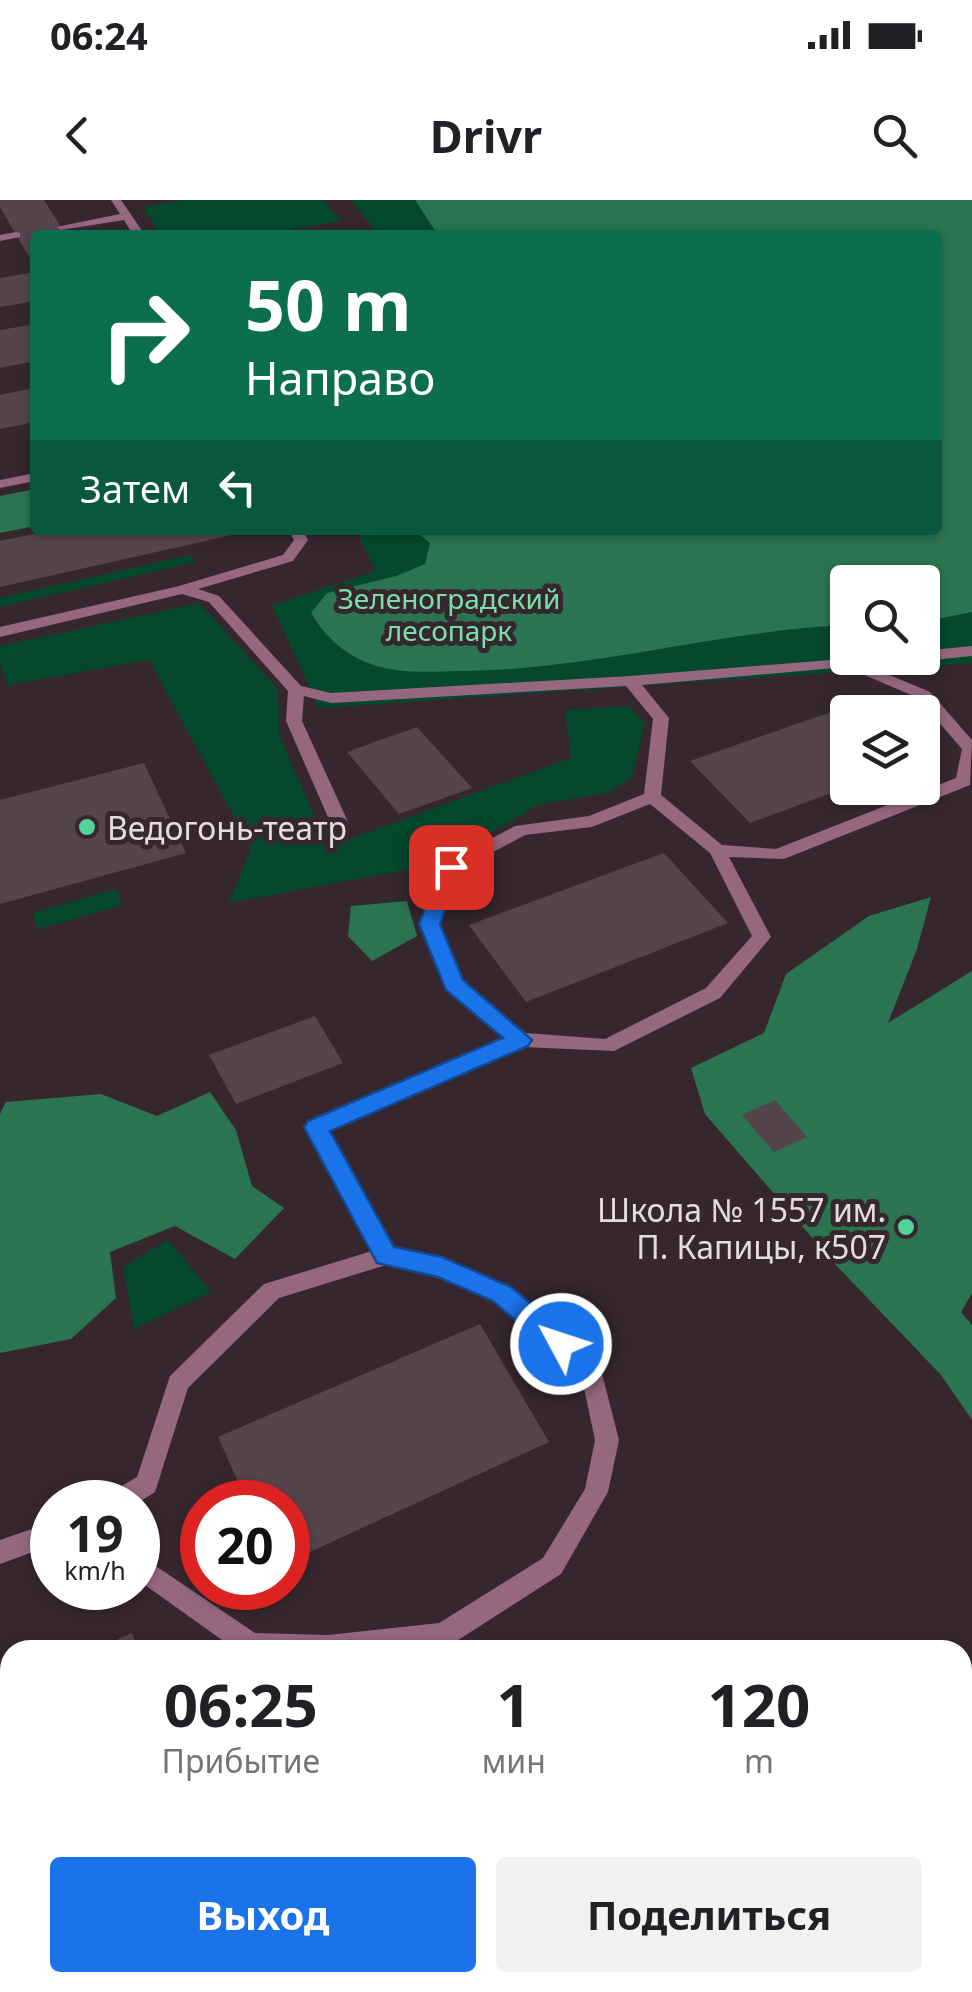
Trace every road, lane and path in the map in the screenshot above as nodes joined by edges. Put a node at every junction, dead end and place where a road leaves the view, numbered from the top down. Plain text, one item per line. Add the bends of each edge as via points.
1 (116, 200) edge
2 (127, 216) junction
3 (61, 228) dead end
4 (137, 230) edge
5 (16, 235) dead end
6 (0, 238) edge
7 (30, 478) edge
8 (0, 484) edge
9 (298, 535) edge
10 (183, 589) junction
11 (0, 632) edge
12 (972, 652) edge
13 (940, 655) edge
14 (830, 663) edge
15 (878, 675) edge
16 (630, 680) junction
17 (296, 690) junction
18 (652, 796) junction
19 (340, 824) dead end
20 (717, 850) junction
21 (520, 1040) junction
22 (386, 1256) junction
23 (148, 1480) edge
24 (30, 1542) edge
25 (0, 1552) edge
26 (160, 1581) edge
27 (244, 1640) edge
28 (399, 1640) edge

1 - 2 lane
2 - 3 lane
2 - 4 lane
5 - 6 lane
7 - 8 lane
9 - 10 lane via 288,558
10 - 11 lane
10 - 17 lane via 214,599
12 - 13 lane
14 - 16 lane
15 - 20 lane via 924,695 970,748 964,781 778,855
16 - 17 lane via 330,698
16 - 18 lane via 660,718
17 - 19 lane via 294,721
18 - 20 lane
18 - 21 lane via 592,821 521,830 451,867 430,924 454,984
20 - 21 lane via 762,937 713,993 607,1046
21 - 22 lane via 316,1127
22 - 23 lane via 272,1290 178,1384
22 - 28 lane via 442,1267 502,1294 591,1369 607,1440 596,1492 552,1566 443,1635
24 - 25 lane
26 - 27 lane

